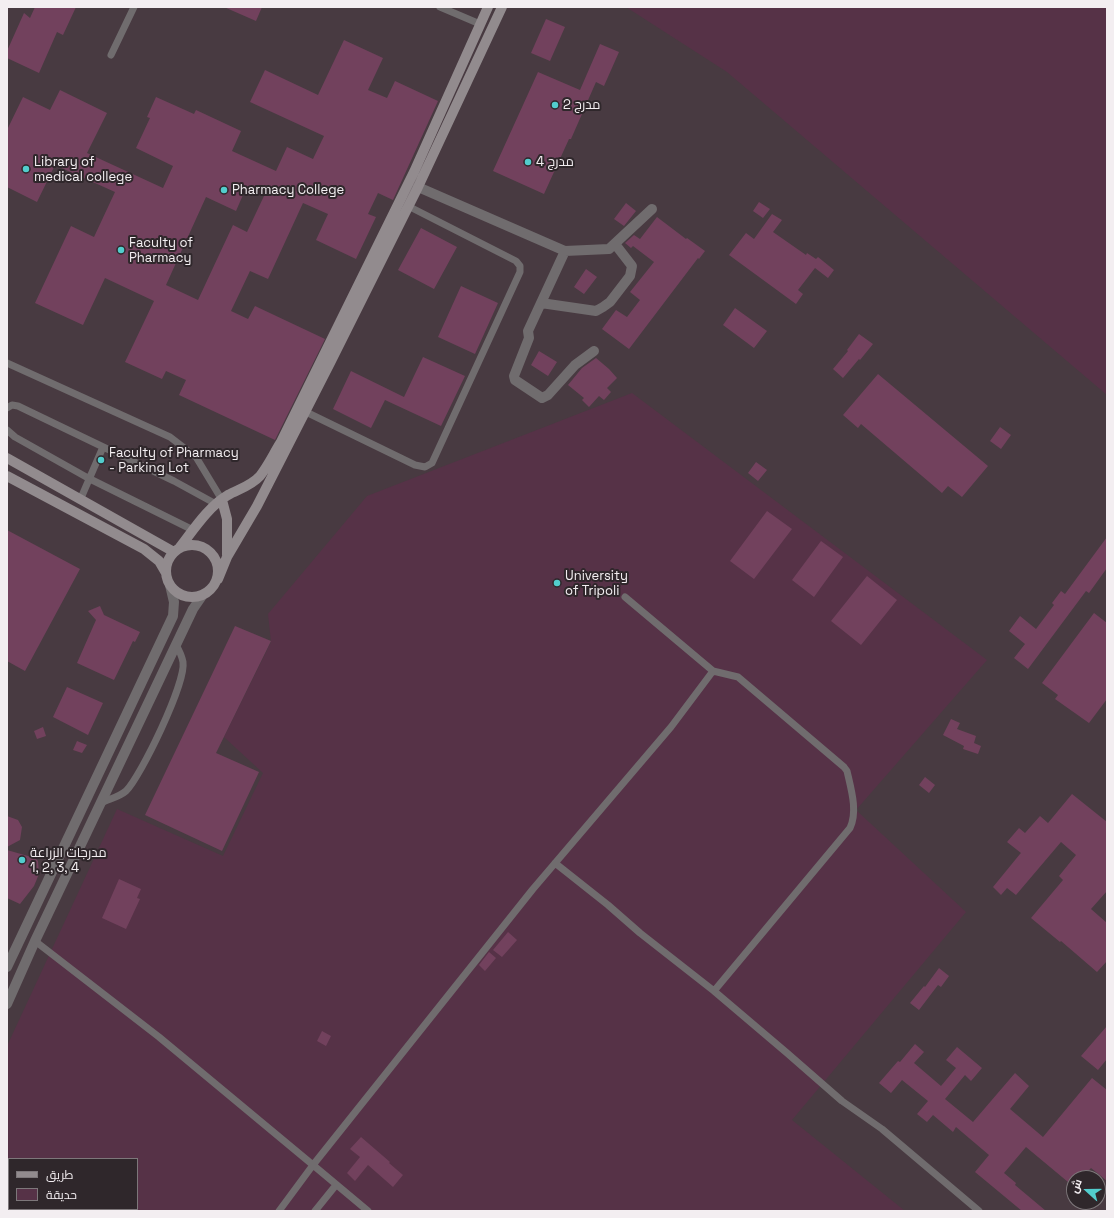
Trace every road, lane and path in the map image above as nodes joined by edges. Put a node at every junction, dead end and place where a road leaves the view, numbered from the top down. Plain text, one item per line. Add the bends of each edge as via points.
1 (134, 7) edge
2 (440, 7) edge
3 (488, 7) edge
4 (502, 7) edge
5 (480, 24) junction
6 (111, 55) dead end
7 (418, 187) junction
8 (408, 206) junction
9 (652, 210) dead end
10 (615, 244) junction
11 (565, 251) junction
12 (541, 303) junction
13 (594, 351) dead end
14 (7, 363) edge
15 (7, 408) edge
16 (306, 412) junction
17 (7, 430) edge
18 (103, 447) junction
19 (7, 458) edge
20 (7, 476) edge
21 (88, 478) junction
22 (81, 498) junction
23 (219, 502) junction
24 (193, 530) junction
25 (177, 549) junction
26 (227, 557) junction
27 (166, 573) junction
28 (218, 578) junction
29 (170, 586) junction
30 (202, 596) junction
31 (625, 597) dead end
32 (176, 645) junction
33 (713, 671) junction
34 (101, 803) junction
35 (555, 862) junction
36 (34, 941) junction
37 (10, 956) edge
38 (7, 967) edge
39 (714, 991) junction
40 (7, 1004) edge
41 (313, 1165) junction
42 (336, 1185) junction
43 (279, 1211) edge
44 (316, 1211) edge
45 (368, 1211) edge
46 (979, 1211) edge

1 - 6 lane
2 - 5 lane
3 - 5 street
4 - 7 street
5 - 23 street via 414,172 281,442 260,476
7 - 8 street
7 - 11 street
8 - 16 street
8 - 16 lane via 516,261 520,266 520,272 432,463 425,467 415,465
9 - 10 street
10 - 11 street via 609,248
10 - 12 street via 632,266 630,276 610,302 596,311
11 - 12 street
12 - 13 street via 528,331 529,338 514,376 515,380 542,398 548,395 575,365
14 - 23 lane via 170,437 196,457
15 - 18 lane via 12,405 18,406
16 - 26 street
17 - 21 lane
18 - 21 lane
18 - 23 lane
19 - 22 street
20 - 27 street via 144,549 159,561
21 - 22 lane
21 - 24 lane
22 - 25 street
23 - 24 street
23 - 26 street via 227,519
24 - 25 street
25 - 27 street via 170,558
25 - 28 street via 195,545 209,550 217,562
26 - 28 street
27 - 29 street
28 - 30 street via 212,589
29 - 30 street via 179,594 190,597
29 - 37 street via 174,602 173,616
30 - 32 street
31 - 33 lane
32 - 34 street
32 - 34 lane via 183,663 173,703 141,770 126,790
33 - 35 lane via 671,728
33 - 39 lane via 738,678 844,767 854,802 853,822 850,828
34 - 36 street
35 - 39 lane via 640,934
35 - 41 lane
36 - 40 street
36 - 41 lane via 159,1037
37 - 38 street
39 - 46 lane via 842,1101 882,1129
41 - 42 lane
41 - 43 lane
42 - 44 lane
42 - 45 lane

